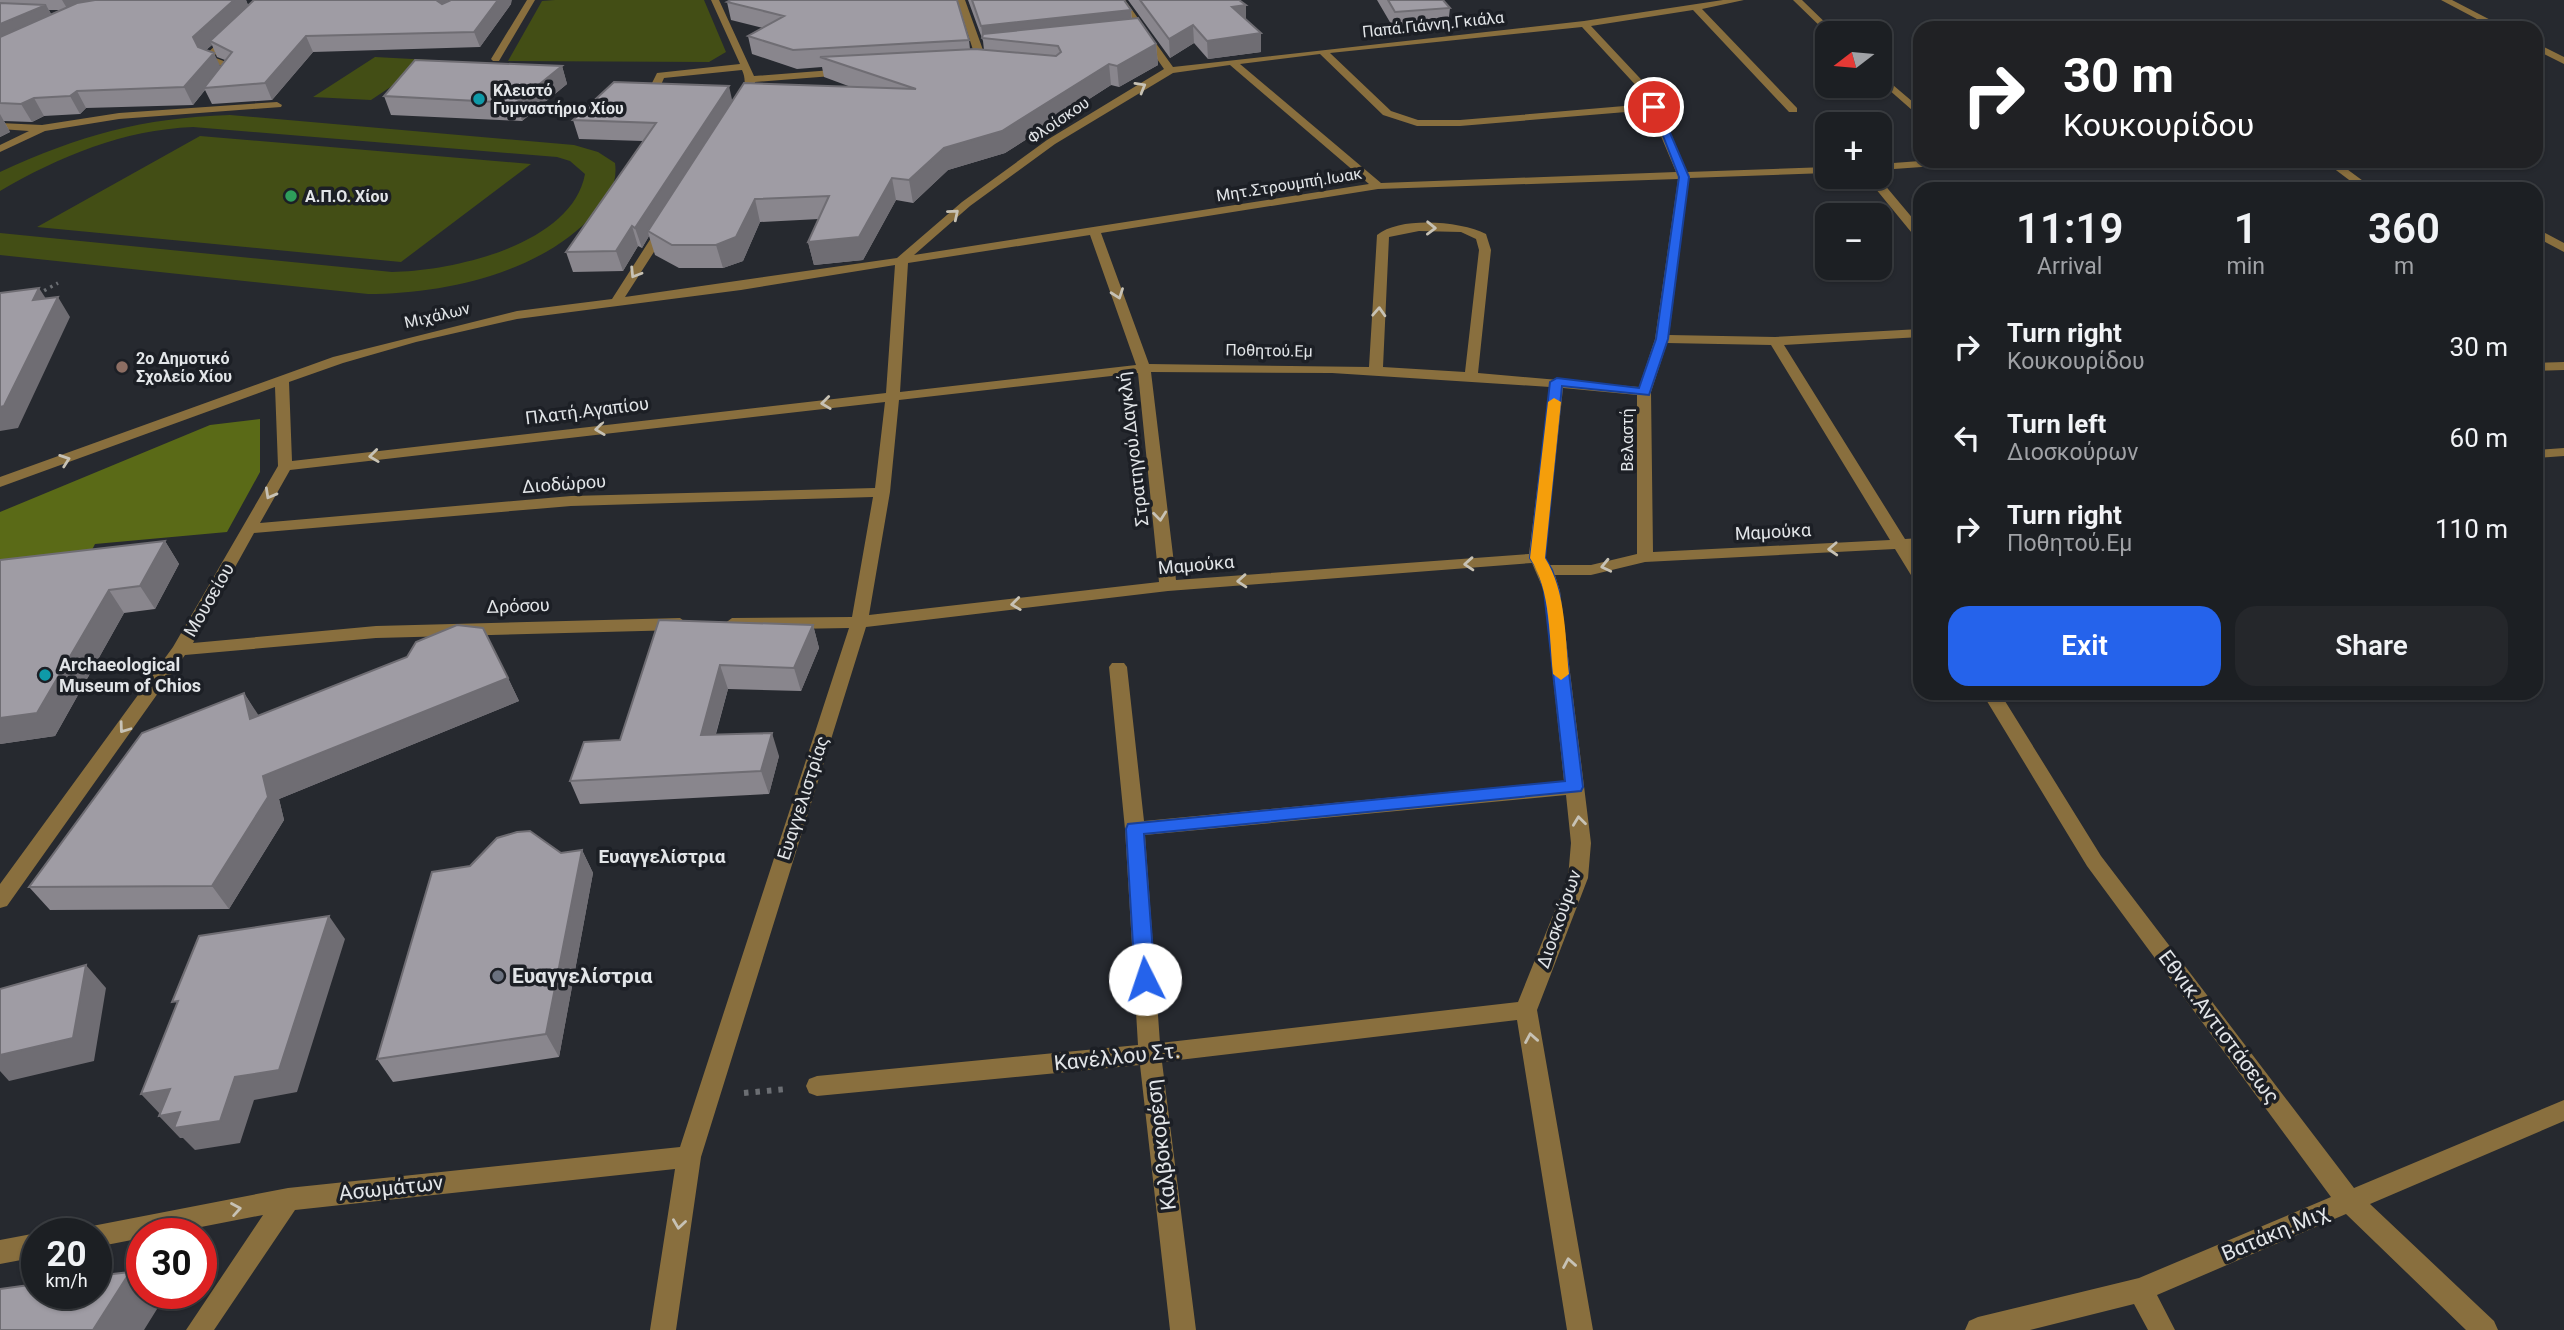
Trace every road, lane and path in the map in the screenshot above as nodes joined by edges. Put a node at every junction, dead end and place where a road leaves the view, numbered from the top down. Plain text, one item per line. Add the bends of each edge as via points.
1 (531, 0) edge
2 (715, 0) edge
3 (961, 0) edge
4 (1120, 0) edge
5 (1740, 0) edge
6 (1797, 0) edge
7 (2445, 0) edge
8 (1695, 7) junction
9 (1819, 21) edge
10 (2487, 21) edge
11 (1584, 24) junction
12 (239, 26) edge
13 (1144, 32) junction
14 (1130, 33) edge
15 (992, 48) edge
16 (978, 50) junction
17 (2543, 50) edge
18 (1322, 51) junction
19 (496, 59) dead end
20 (2564, 61) edge
21 (1232, 62) junction
22 (965, 65) edge
23 (744, 67) junction
24 (1170, 70) junction
25 (861, 71) edge
26 (751, 79) junction
27 (1892, 88) edge
28 (214, 90) edge
29 (694, 92) edge
30 (734, 94) edge
31 (747, 95) junction
32 (206, 100) edge
33 (277, 105) dead end
34 (1654, 107) junction
35 (1913, 108) edge
36 (198, 110) junction
37 (1793, 110) dead end
38 (732, 118) edge
39 (0, 126) edge
40 (42, 128) junction
41 (0, 149) edge
42 (1913, 165) edge
43 (1892, 166) edge
44 (2339, 168) edge
45 (1815, 171) edge
46 (1684, 177) junction
47 (2358, 182) edge
48 (1378, 186) junction
49 (1882, 189) edge
50 (667, 222) edge
51 (1913, 227) edge
52 (1094, 230) junction
53 (2543, 236) edge
54 (2564, 248) edge
55 (902, 259) junction
56 (58, 282) dead end
57 (35, 296) edge
58 (616, 302) junction
59 (1913, 333) edge
60 (1662, 339) junction
61 (1775, 341) junction
62 (2564, 366) edge
63 (2543, 367) edge
64 (1144, 368) junction
65 (1376, 370) junction
66 (1471, 374) junction
67 (282, 381) junction
68 (1557, 382) junction
69 (1644, 392) junction
70 (893, 395) junction
71 (2564, 452) edge
72 (2543, 454) edge
73 (285, 466) junction
74 (0, 482) edge
75 (882, 492) junction
76 (250, 530) junction
77 (1913, 544) edge
78 (1901, 546) junction
79 (1644, 557) junction
80 (1541, 564) junction
81 (1913, 565) edge
82 (1168, 586) junction
83 (859, 622) junction
84 (180, 650) junction
85 (1118, 667) dead end
86 (1995, 700) edge
87 (1574, 787) junction
88 (1135, 829) junction
89 (0, 900) edge
90 (1526, 1010) junction
91 (1150, 1054) junction
92 (817, 1086) joint
93 (708, 1097) junction
94 (2564, 1110) edge
95 (688, 1157) junction
96 (288, 1199) junction
97 (2349, 1201) junction
98 (112, 1231) edge
99 (21, 1248) edge
100 (0, 1252) edge
101 (2140, 1290) junction
102 (199, 1330) edge
103 (663, 1330) edge
104 (1183, 1330) edge
105 (1580, 1330) edge
106 (1978, 1330) edge
107 (2162, 1330) edge
108 (2485, 1330) edge

1 - 19 street
2 - 23 street
3 - 16 street
4 - 13 street
5 - 8 street, Παπά.Γιάννη.Γκιάλα
6 - 9 street
7 - 10 street
8 - 11 street, Παπά.Γιάννη.Γκιάλα
8 - 37 street
11 - 18 street, Παπά.Γιάννη.Γκιάλα
11 - 34 street via 1647,92
12 - 28 street via 209,55 210,60 232,66
13 - 14 street
13 - 24 street
15 - 16 street
16 - 22 street via 983,64
17 - 20 street
18 - 21 street, Παπά.Γιάννη.Γκιάλα
18 - 34 street via 1387,113 1417,123
21 - 24 street, Παπά.Γιάννη.Γκιάλα
21 - 48 street
23 - 26 street
23 - 29 street via 665,73 656,85
55 -> 24 street, Φλοίσκου via 966,204 1051,142
25 - 26 street
26 - 31 street
27 - 35 street
30 - 31 street
31 - 38 street
32 - 36 street
33 - 36 street
34 - 46 street
36 - 40 street
39 - 40 street
40 - 41 street
42 - 43 street
44 - 47 street
45 - 46 street, Μητ.Στρουμπή.Ιωακ
46 - 48 street, Μητ.Στρουμπή.Ιωακ
46 - 60 street, Βελαστή
48 - 52 street, Μητ.Στρουμπή.Ιωακ
49 - 51 street
50 -> 58 street
52 - 55 street, Μητ.Στρουμπή.Ιωακ
52 -> 64 street, Στρατηγού.Δαγκλή
53 - 54 street
55 - 58 street, Μιχάλων
55 - 70 street, Ευαγγελιστρίας
56 - 57 path
58 - 67 street, Μιχάλων via 469,326 338,360
59 - 61 street
60 - 61 street
60 - 69 street, Βελαστή
61 - 78 street
62 - 63 street
64 - 65 street, Ποθητού.Εμ via 1265,365
64 - 70 street, Ποθητού.Εμ
64 -> 82 street, Στρατηγού.Δαγκλή
65 - 66 street, Ποθητού.Εμ
65 -> 66 street via 1382,235 1401,229 1465,228 1482,237 1485,259
66 - 68 street, Ποθητού.Εμ
67 - 73 street
74 -> 67 street, Μιχάλων
68 - 69 street, Ποθητού.Εμ
68 - 80 street, Διοσκούρων
69 - 79 street, Βελαστή
70 -> 73 street, Πλατή.Αγαπίου
70 - 75 street, Ευαγγελιστρίας
71 - 72 street
73 -> 76 street, Μουσείου
75 - 76 street, Διοδώρου via 571,501
75 - 83 street, Ευαγγελιστρίας
76 - 84 street, Μουσείου
77 - 78 street, Μαμούκα
78 -> 79 street, Μαμούκα
78 - 81 street
79 -> 80 street, Μαμούκα via 1591,570
80 -> 82 street, Μαμούκα
80 - 87 street, Διοσκούρων via 1552,591
82 -> 83 street, Μαμούκα
83 - 84 street, Δρόσου via 376,632
83 - 93 street, Ευαγγελιστρίας
84 -> 89 street, Μουσείου
85 - 88 street, Καλβοκορέση
86 - 97 street, Εθνικ.Αντιστάσεως via 2094,861
87 - 88 street
90 -> 87 street, Διοσκούρων via 1578,878 1581,843
88 - 91 street, Καλβοκορέση
90 - 91 street, Κανέλλου Στ.
105 -> 90 street
91 - 92 street, Κανέλλου Στ.
91 - 104 street, Καλβοκορέση
92 - 93 path
93 - 95 street, Ευαγγελιστρίας
94 - 97 street, Βατάκη.Μιχ
95 - 96 street, Ασωμάτων
95 -> 103 street, Ευαγγελιστρίας
98 -> 96 street, Ασωμάτων
96 - 102 street
97 - 101 street, Βατάκη.Μιχ
97 - 108 street, Εθνικ.Αντιστάσεως
99 - 100 street
101 - 106 street, Βατάκη.Μιχ
101 - 107 street

